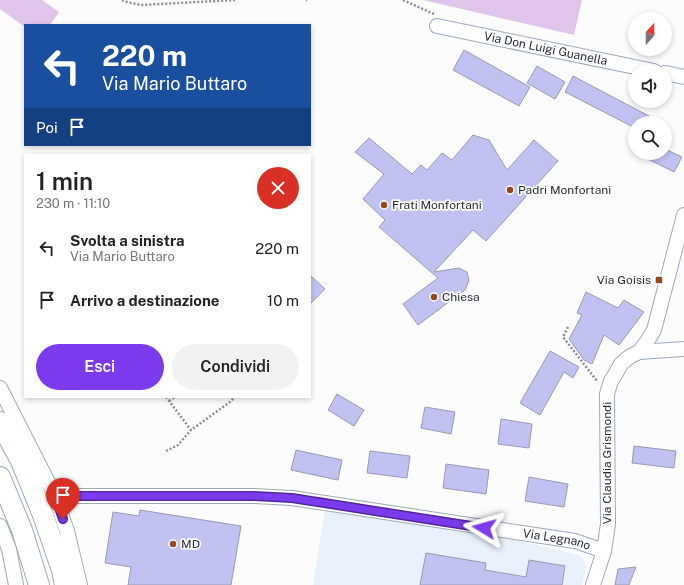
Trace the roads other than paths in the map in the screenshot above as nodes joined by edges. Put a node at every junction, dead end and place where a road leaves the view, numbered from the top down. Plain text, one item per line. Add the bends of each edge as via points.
1 (437, 21) road end
2 (628, 65) edge
3 (672, 74) edge
4 (684, 77) edge
5 (684, 215) edge
6 (684, 349) edge
7 (639, 352) junction
8 (0, 388) edge
9 (0, 422) edge
10 (0, 450) edge
11 (0, 477) edge
12 (55, 496) junction
13 (0, 526) edge
14 (604, 551) junction
15 (16, 585) edge
16 (39, 585) edge
17 (52, 585) edge
18 (65, 585) edge
19 (80, 585) edge
20 (593, 585) edge

1 - 2 street, Via Don Luigi Guanella
3 - 4 street
5 - 7 street via 654,330
6 - 7 street
7 - 14 street, Via Claudia Grismondi via 621,364 610,381 607,394 608,524
8 - 12 street
9 - 18 highway via 21,461 43,515
10 - 17 highway via 33,525
11 - 16 highway via 22,530
12 - 14 street, Via Legnano via 292,498 575,542
12 - 19 street via 67,531
13 - 15 street via 10,549
14 - 20 street, Via Claudia Grismondi

